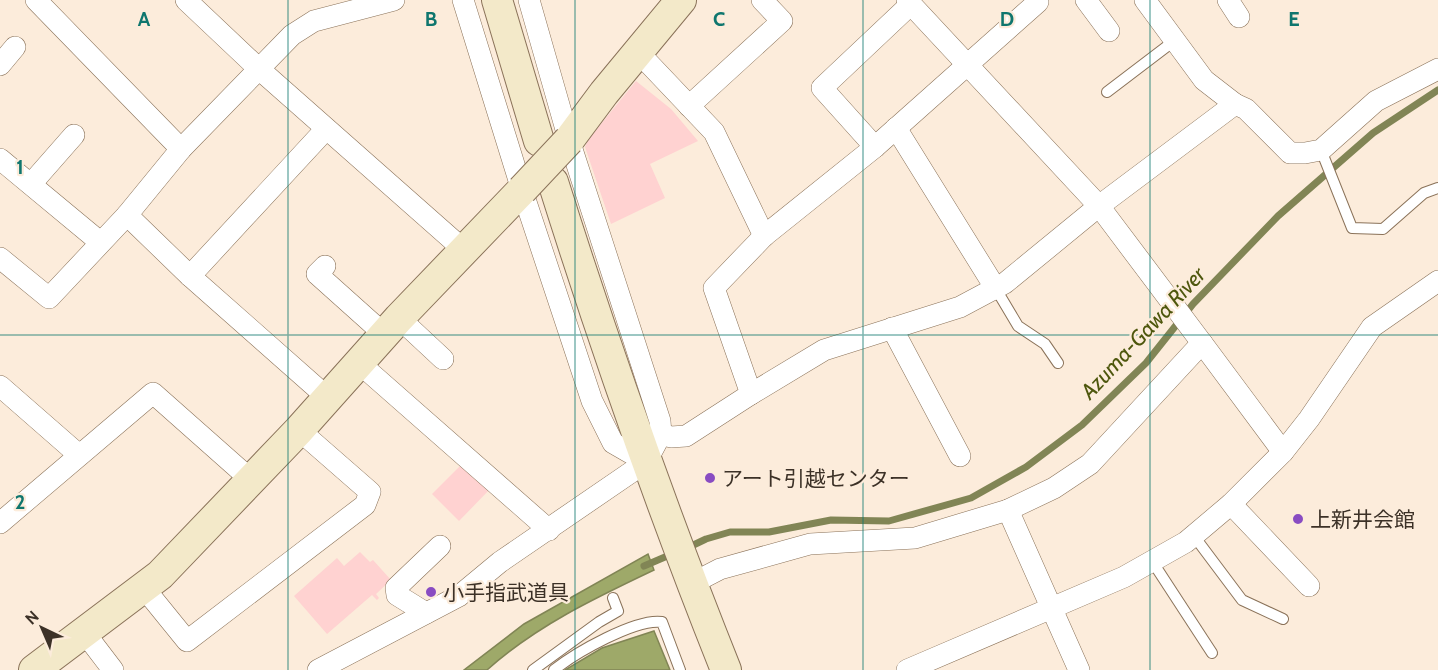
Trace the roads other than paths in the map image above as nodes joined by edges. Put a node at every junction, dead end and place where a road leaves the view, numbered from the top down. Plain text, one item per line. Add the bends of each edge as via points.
1 (36, 0) edge
2 (186, 0) edge
3 (394, 0) edge
4 (463, 0) edge
5 (497, 0) edge
6 (528, 0) edge
7 (681, 0) edge
8 (762, 0) edge
9 (1086, 0) edge
10 (1145, 0) edge
11 (1039, 1) edge
12 (909, 2) edge
13 (1109, 31) dead end
14 (1174, 41) junction
15 (15, 47) dead end
16 (638, 52) junction
17 (968, 64) junction
18 (0, 65) edge
19 (258, 68) junction
20 (1438, 69) edge
21 (1107, 92) dead end
22 (1235, 104) junction
23 (689, 106) junction
24 (896, 128) junction
25 (326, 129) junction
26 (74, 135) dead end
27 (569, 140) junction
28 (539, 141) dead end
29 (875, 147) junction
30 (182, 149) junction
31 (1323, 156) junction
32 (0, 159) edge
33 (553, 182) dead end
34 (31, 184) junction
35 (1438, 188) edge
36 (522, 190) junction
37 (1099, 206) junction
38 (127, 215) junction
39 (764, 236) junction
40 (100, 242) junction
41 (464, 250) junction
42 (0, 258) edge
43 (325, 266) dead end
44 (190, 276) junction
45 (1438, 281) edge
46 (996, 289) junction
47 (392, 326) junction
48 (892, 328) junction
49 (1198, 338) junction
50 (442, 359) dead end
51 (359, 363) junction
52 (1058, 363) dead end
53 (0, 386) edge
54 (751, 394) junction
55 (328, 398) junction
56 (299, 430) junction
57 (661, 434) junction
58 (1283, 452) junction
59 (79, 455) junction
60 (960, 456) dead end
61 (646, 462) junction
62 (250, 479) junction
63 (1231, 504) junction
64 (1008, 510) junction
65 (0, 523) edge
66 (549, 530) junction
67 (1194, 536) junction
68 (440, 546) dead end
69 (1152, 561) junction
70 (691, 584) junction
71 (1309, 586) dead end
72 (144, 588) junction
73 (613, 598) dead end
74 (1053, 609) junction
75 (426, 613) junction
76 (1283, 620) dead end
77 (84, 632) junction
78 (1212, 653) dead end
79 (34, 670) edge
80 (113, 670) edge
81 (318, 670) edge
82 (533, 670) edge
83 (554, 670) edge
84 (680, 670) edge
85 (726, 670) edge
86 (907, 670) edge
87 (1079, 670) edge

1 - 30 street
2 - 19 street
3 - 19 street via 314,21 292,35
4 - 36 street
5 - 28 street
6 - 27 street
7 - 16 street
8 - 23 street via 782,21
9 - 13 street
10 - 14 street
11 - 17 street
12 - 17 street
12 - 29 street via 822,88
14 - 21 lane
14 - 22 street via 1204,80
15 - 18 street
16 - 23 street
16 - 27 street
17 - 24 street
17 - 37 street
19 - 25 street
19 - 30 street
20 - 31 street via 1377,101
22 - 31 street via 1246,109 1290,153
22 - 37 street
23 - 39 street via 714,132
24 - 29 street
24 - 46 street
25 - 41 street
25 - 44 street
26 - 34 street
27 - 36 street, bridge
27 - 57 street
29 - 39 street
30 - 38 street
31 - 35 lane via 1352,228 1383,229 1424,194
32 - 34 street
33 - 61 street
34 - 40 street
36 - 41 street
36 - 61 street via 592,400 613,443
37 - 46 street
37 - 49 street
38 - 40 street
38 - 44 street
39 - 54 street via 714,288
40 - 42 street via 49,298
41 - 47 street
43 - 47 street via 317,274
44 - 55 street
45 - 58 street via 1372,327
46 - 48 street via 960,307
46 - 52 lane via 1018,326 1044,344
47 - 50 street
47 - 51 street
48 - 54 street via 824,350
48 - 60 street
49 - 58 street
49 - 64 street via 1090,464 1054,488
51 - 55 street
51 - 66 street
53 - 59 street
54 - 57 street via 686,436
55 - 56 street
56 - 62 street
56 - 72 street via 370,492 365,505 187,641
57 - 61 street
58 - 63 street
59 - 62 street via 153,393
59 - 65 street
61 - 66 street
61 - 70 street
62 - 72 street
63 - 67 street
63 - 71 street
64 - 70 street via 915,538 810,544 720,569
64 - 74 street
66 - 75 street via 500,562 459,596
67 - 69 street
67 - 76 lane via 1242,600
68 - 75 street via 396,588 397,595
69 - 74 street
69 - 78 lane
70 - 85 street
72 - 77 street
73 - 82 lane via 618,611
74 - 86 street
74 - 87 street
75 - 81 street
77 - 79 street
77 - 80 street
83 - 84 lane via 608,637 654,621 662,622

